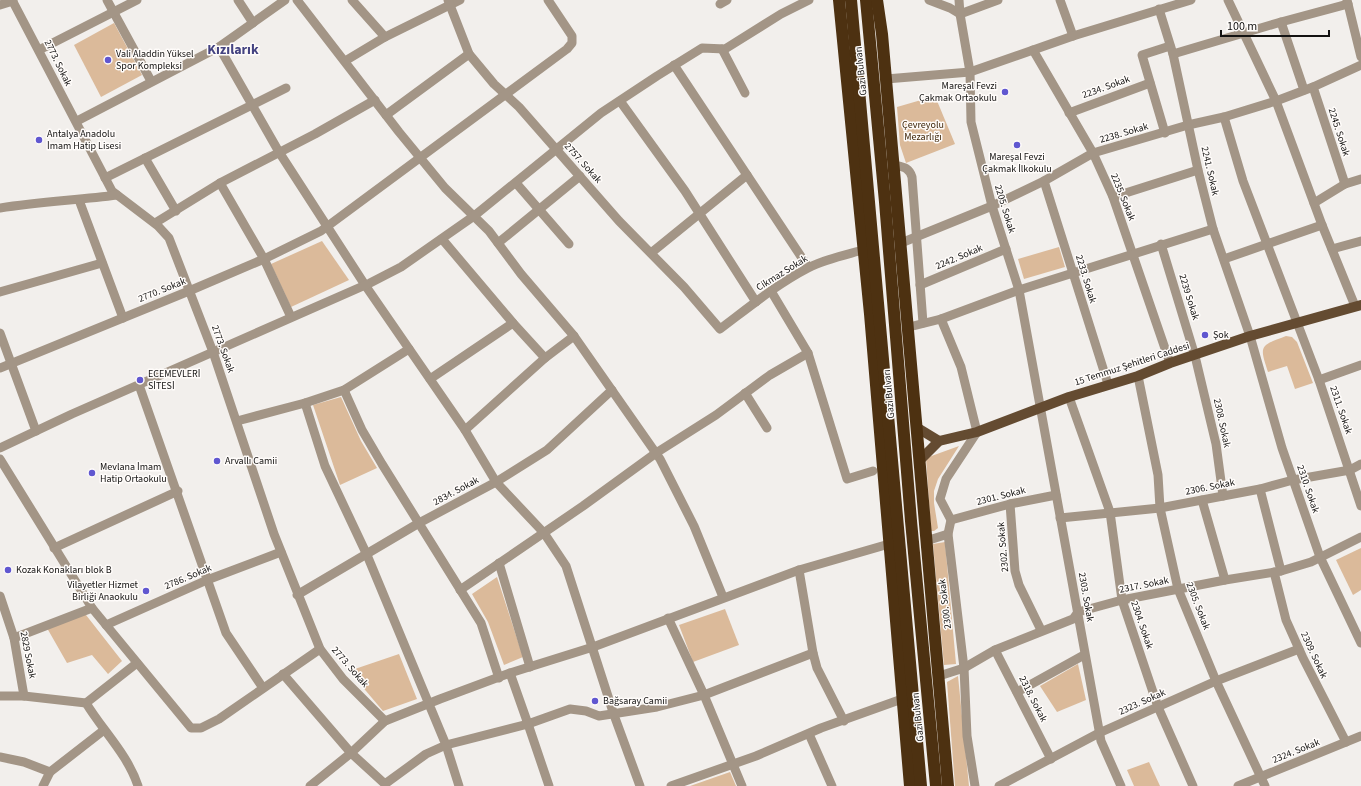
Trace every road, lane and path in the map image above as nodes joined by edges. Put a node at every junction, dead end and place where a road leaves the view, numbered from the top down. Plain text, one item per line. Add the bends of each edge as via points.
1 (13, 0) edge
2 (107, 0) edge
3 (137, 0) edge
4 (238, 0) edge
5 (285, 0) edge
6 (298, 0) edge
7 (352, 0) edge
8 (460, 0) edge
9 (548, 0) edge
10 (808, 0) edge
11 (839, 0) edge
12 (851, 0) edge
13 (866, 0) edge
14 (877, 0) edge
15 (929, 0) edge
16 (959, 0) edge
17 (998, 0) edge
18 (1060, 0) edge
19 (1191, 0) edge
20 (1228, 0) edge
21 (1347, 2) edge
22 (449, 3) edge
23 (0, 5) edge
24 (1159, 9) junction
25 (114, 12) junction
26 (960, 14) junction
27 (1281, 22) junction
28 (253, 23) junction
29 (1244, 33) junction
30 (1073, 36) junction
31 (385, 37) junction
32 (219, 47) junction
33 (722, 49) junction
34 (39, 50) junction
35 (1033, 50) junction
36 (1172, 50) junction
37 (469, 54) junction
38 (1361, 57) edge
39 (345, 60) junction
40 (674, 65) junction
41 (1361, 65) edge
42 (970, 72) junction
43 (886, 79) junction
44 (151, 81) junction
45 (1150, 83) junction
46 (1313, 87) junction
47 (286, 88) dead end
48 (1304, 90) junction
49 (745, 93) dead end
50 (506, 95) junction
51 (375, 100) junction
52 (620, 101) junction
53 (1276, 101) junction
54 (253, 104) junction
55 (1069, 113) junction
56 (386, 115) junction
57 (1224, 117) junction
58 (77, 121) junction
59 (1188, 124) junction
60 (1165, 133) junction
61 (556, 150) junction
62 (279, 152) junction
63 (1093, 153) junction
64 (145, 158) junction
65 (420, 158) junction
66 (894, 165) junction
67 (1198, 170) junction
68 (747, 175) junction
69 (580, 176) junction
70 (105, 178) junction
71 (1361, 179) edge
72 (1044, 181) junction
73 (220, 183) junction
74 (516, 183) junction
75 (1345, 184) junction
76 (117, 195) junction
77 (1113, 197) junction
78 (80, 200) junction
79 (1314, 203) junction
80 (992, 206) junction
81 (0, 208) edge
82 (176, 210) junction
83 (538, 210) junction
84 (700, 213) junction
85 (474, 216) junction
86 (155, 223) junction
87 (1322, 225) junction
88 (329, 226) junction
89 (1213, 229) junction
90 (917, 236) junction
91 (442, 239) junction
92 (1361, 241) edge
93 (498, 243) junction
94 (901, 243) junction
95 (1268, 243) junction
96 (569, 244) dead end
97 (1161, 244) junction
98 (1006, 249) junction
99 (1332, 249) junction
100 (863, 250) junction
101 (651, 253) junction
102 (1133, 254) junction
103 (264, 258) junction
104 (1224, 259) junction
105 (102, 263) junction
106 (808, 267) junction
107 (1072, 273) junction
108 (365, 285) junction
109 (920, 285) junction
110 (1019, 290) junction
111 (189, 291) junction
112 (0, 292) edge
113 (771, 292) junction
114 (756, 302) junction
115 (1358, 305) edge
116 (291, 317) junction
117 (123, 318) junction
118 (941, 319) junction
119 (513, 322) junction
120 (1297, 322) junction
121 (923, 323) junction
122 (909, 328) junction
123 (720, 329) joint
124 (0, 333) edge
125 (574, 336) junction
126 (1250, 336) junction
127 (409, 349) junction
128 (212, 352) junction
129 (808, 353) junction
130 (1195, 356) junction
131 (545, 358) junction
132 (11, 363) junction
133 (1170, 363) junction
134 (1361, 365) edge
135 (0, 368) edge
136 (1138, 376) junction
137 (430, 379) junction
138 (1319, 380) junction
139 (1108, 384) junction
140 (139, 385) junction
141 (344, 390) junction
142 (612, 390) junction
143 (746, 393) junction
144 (1069, 397) junction
145 (305, 403) junction
146 (1040, 408) junction
147 (237, 421) junction
148 (766, 428) dead end
149 (916, 428) junction
150 (465, 430) junction
151 (36, 431) junction
152 (977, 432) junction
153 (939, 441) junction
154 (0, 448) edge
155 (656, 453) junction
156 (0, 459) edge
157 (919, 461) junction
158 (1361, 464) edge
159 (1350, 470) junction
160 (873, 471) dead end
161 (1293, 480) junction
162 (496, 482) junction
163 (1260, 489) junction
164 (178, 491) junction
165 (1056, 495) junction
166 (1223, 496) junction
167 (1202, 500) junction
168 (1010, 504) junction
169 (1361, 506) edge
170 (1160, 508) junction
171 (1110, 512) junction
172 (1060, 518) junction
173 (951, 520) junction
174 (419, 523) junction
175 (544, 533) junction
176 (948, 534) junction
177 (1361, 537) edge
178 (926, 540) junction
179 (889, 544) junction
180 (54, 548) junction
181 (281, 552) junction
182 (367, 555) junction
183 (1320, 557) junction
184 (499, 563) junction
185 (799, 570) junction
186 (1277, 572) junction
187 (207, 580) junction
188 (1225, 580) junction
189 (1178, 589) junction
190 (460, 590) junction
191 (297, 595) junction
192 (0, 596) edge
193 (723, 597) junction
194 (1122, 600) junction
195 (92, 608) junction
196 (1078, 612) junction
197 (668, 618) junction
198 (106, 624) junction
199 (1041, 630) junction
200 (14, 638) junction
201 (1361, 643) edge
202 (593, 647) junction
203 (320, 649) junction
204 (1299, 649) junction
205 (995, 650) junction
206 (813, 653) junction
207 (1084, 655) junction
208 (138, 663) junction
209 (530, 666) junction
210 (964, 668) junction
211 (510, 673) junction
212 (283, 674) junction
213 (939, 676) junction
214 (498, 678) junction
215 (1216, 681) junction
216 (263, 688) junction
217 (1017, 692) junction
218 (704, 695) junction
219 (0, 696) edge
220 (24, 696) junction
221 (902, 699) junction
222 (86, 704) junction
223 (428, 704) junction
224 (1158, 707) junction
225 (614, 715) junction
226 (385, 721) junction
227 (844, 721) junction
228 (528, 724) junction
229 (104, 730) junction
230 (1099, 733) junction
231 (809, 734) junction
232 (1361, 736) edge
233 (1346, 742) junction
234 (446, 745) junction
235 (350, 754) junction
236 (0, 757) edge
237 (1051, 759) junction
238 (734, 764) junction
239 (50, 772) junction
240 (1261, 777) junction
241 (386, 785) edge
242 (43, 786) edge
243 (138, 786) edge
244 (310, 786) edge
245 (459, 786) edge
246 (549, 786) edge
247 (640, 786) edge
248 (671, 786) edge
249 (742, 786) edge
250 (832, 786) edge
251 (910, 786) edge
252 (921, 786) edge
253 (936, 786) edge
254 (948, 786) edge
255 (975, 786) edge
256 (999, 786) edge
257 (1121, 786) edge
258 (1193, 786) edge
259 (1238, 786) edge
260 (1266, 786) edge

1 - 23 street
1 - 34 street, 2773. Sokak
2 - 25 street
3 - 25 street
4 - 28 street
5 - 28 street
6 - 39 street
7 - 31 street
8 - 22 street
9 - 50 street, 2770. Sokak via 572,36 572,43
10 - 33 street
11 - 100 highway
12 - 252 highway, Gazi Bulvarı
13 - 253 highway, Gazi Bulvarı via 886,202 911,529
14 - 43 highway
15 - 26 street
16 - 26 street, 2205. Sokak
17 - 26 street
18 - 30 street
19 - 24 street
20 - 29 street
21 - 27 street
21 - 38 street
22 - 31 street
22 - 37 street, 2757. Sokak
24 - 30 street
24 - 36 street, 2241. Sokak
25 - 34 street
25 - 44 street
26 - 42 street, 2205. Sokak
27 - 29 street
27 - 48 street
28 - 32 street
29 - 36 street
29 - 53 street
30 - 35 street
31 - 39 street
32 - 44 street
32 - 54 street
33 - 40 street via 702,48
33 - 49 street
34 - 58 street, 2773. Sokak
35 - 42 street
35 - 55 street, 2235. Sokak
36 - 45 street via 1142,55
36 - 59 street, 2241. Sokak
37 - 50 street, 2757. Sokak
37 - 56 street
39 - 51 street
40 - 52 street
40 - 68 street
41 - 46 street, 2238. Sokak
42 - 43 street
42 - 80 street, 2205. Sokak via 971,122
43 - 66 highway
44 - 58 street
45 - 55 street, 2234. Sokak
45 - 60 street
46 - 48 street, 2238. Sokak
46 - 75 street, 2245. Sokak
47 - 54 street
48 - 53 street, 2238. Sokak
50 - 61 street, 2757. Sokak
50 - 65 street, 2770. Sokak
51 - 56 street
51 - 62 street
52 - 61 street
52 - 84 street
53 - 57 street, 2238. Sokak
53 - 79 street
54 - 62 street
54 - 64 street
55 - 63 street, 2235. Sokak
56 - 65 street
57 - 59 street, 2238. Sokak
57 - 95 street, 2311. Sokak via 1243,181
58 - 70 street, 2773. Sokak
59 - 60 street, 2238. Sokak
59 - 67 street, 2241. Sokak
60 - 63 street, 2238. Sokak
61 - 69 street, 2757. Sokak
61 - 74 street
62 - 73 street
62 - 88 street
63 - 72 street, 2238. Sokak
63 - 77 street, 2235. Sokak
64 - 70 street
64 - 82 street
65 - 85 street via 445,188
65 - 88 street, 2770. Sokak
66 - 90 street via 910,170
66 - 94 highway
67 - 77 street
67 - 89 street, 2241. Sokak
68 - 84 street
68 - 106 street
69 - 83 street
69 - 101 street, 2757. Sokak
70 - 76 street, 2773. Sokak
71 - 75 street
72 - 80 street, 2238. Sokak
72 - 107 street, 2233. Sokak
73 - 82 street
73 - 103 street
74 - 83 street
74 - 85 street
75 - 79 street
76 - 78 street
76 - 86 street, 2773. Sokak
77 - 102 street, 2235. Sokak
78 - 81 street via 28,203
78 - 105 street
79 - 87 street
80 - 90 street, 2238. Sokak
80 - 98 street, 2205. Sokak
82 - 86 street
83 - 93 street
83 - 96 street
84 - 101 street
84 - 114 street
85 - 91 street
85 - 93 street
86 - 111 street, 2773. Sokak via 170,238
87 - 95 street
87 - 99 street
88 - 103 street, 2770. Sokak
88 - 108 street
89 - 97 street
89 - 104 street, 2241. Sokak
90 - 94 street, 2238. Sokak
90 - 109 street
91 - 108 street via 401,267
91 - 119 street
92 - 99 street
93 - 125 street
94 - 122 highway
95 - 104 street
95 - 120 street, 2311. Sokak
97 - 102 street
97 - 130 street, 2239 Sokak
98 - 109 street, 2242. Sokak
98 - 110 street, 2205. Sokak
99 - 115 street
100 - 106 street, Cikmaz Sokak
100 - 179 highway
101 - 123 street, 2757. Sokak
102 - 107 street
102 - 133 street, 2235. Sokak
103 - 111 street, 2770. Sokak
103 - 116 street
104 - 126 street, 2241. Sokak
105 - 112 street
105 - 117 street
106 - 113 street, Cikmaz Sokak
107 - 110 street
107 - 139 street, 2233. Sokak
108 - 116 street
108 - 127 street
109 - 121 street
110 - 118 street
110 - 146 street, 2205. Sokak
111 - 117 street, 2770. Sokak
111 - 128 street, 2773. Sokak
113 - 114 street, Cikmaz Sokak
113 - 129 street
114 - 123 street, Cikmaz Sokak
115 - 120 main road, 15 Temmuz Şehitleri Caddesi
116 - 128 street
117 - 132 street, 2770. Sokak
118 - 121 street
118 - 152 street via 961,367
119 - 131 street
119 - 137 street
120 - 126 main road, 15 Temmuz Şehitleri Caddesi
120 - 138 street, 2311. Sokak
121 - 122 street
122 - 149 highway
124 - 132 street
125 - 131 street
125 - 142 street
126 - 130 main road, 15 Temmuz Şehitleri Caddesi
126 - 161 street, 2310. Sokak
127 - 137 street
127 - 141 street
128 - 140 street
128 - 147 street, 2773. Sokak
129 - 143 street via 770,375
129 - 160 street via 847,479
130 - 133 main road, 15 Temmuz Şehitleri Caddesi
130 - 166 street, 2308. Sokak via 1216,444
131 - 150 street
132 - 135 street, 2770. Sokak
132 - 151 street
133 - 136 main road, 15 Temmuz Şehitleri Caddesi
134 - 138 street
136 - 139 main road, 15 Temmuz Şehitleri Caddesi
136 - 170 street, 2305. Sokak via 1158,475
137 - 150 street
138 - 159 street, 2311. Sokak
139 - 144 main road, 15 Temmuz Şehitleri Caddesi
140 - 151 street
140 - 164 street
141 - 145 street
141 - 174 street via 362,430
142 - 155 street
142 - 162 street, 2834. Sokak via 547,450
143 - 148 street
143 - 155 street
144 - 146 main road, 15 Temmuz Şehitleri Caddesi
144 - 171 street, 2304. Sokak
145 - 147 street
145 - 182 street via 325,466
146 - 152 main road, 15 Temmuz Şehitleri Caddesi
146 - 165 street, 2303. Sokak
147 - 181 street, 2773. Sokak
149 - 153 main road
149 - 157 highway
150 - 162 street
151 - 154 street
152 - 153 main road, 15 Temmuz Şehitleri Caddesi
152 - 173 street via 946,479 942,492 940,499
153 - 157 main road
155 - 175 street
155 - 193 street via 694,526
156 - 180 street
157 - 178 highway
158 - 159 street, 2306. Sokak
159 - 161 street, 2306. Sokak
159 - 169 street, 2311. Sokak
161 - 163 street, 2306. Sokak
161 - 183 street, 2310. Sokak
162 - 174 street, 2834. Sokak
162 - 175 street
163 - 166 street, 2306. Sokak
163 - 186 street, 2309. Sokak
164 - 180 street
164 - 187 street
165 - 168 street, 2301. Sokak
165 - 172 street, 2303. Sokak
166 - 167 street, 2306. Sokak
167 - 170 street, 2306. Sokak
167 - 188 street
168 - 173 street, 2301. Sokak
168 - 199 street, 2302. Sokak via 1015,571
170 - 171 street, 2306. Sokak
170 - 189 street, 2305. Sokak
171 - 172 street, 2306. Sokak
171 - 194 street, 2304. Sokak
172 - 196 street, 2303. Sokak
173 - 176 street, 2300. Sokak
174 - 182 street, 2834. Sokak
174 - 190 street
175 - 184 street
175 - 202 street via 566,566
176 - 178 street
176 - 210 street, 2300. Sokak
177 - 183 street, 2317. Sokak
178 - 213 highway
179 - 185 street
179 - 221 highway
180 - 195 street
181 - 187 street, 2786. Sokak
181 - 191 street, 2773. Sokak
182 - 191 street, 2834. Sokak
182 - 223 street
183 - 186 street, 2317. Sokak
183 - 201 street, 2310. Sokak
184 - 190 street
184 - 209 street
185 - 193 street
185 - 206 street
186 - 188 street, 2317. Sokak
186 - 204 street, 2309. Sokak via 1286,620
187 - 198 street, 2786. Sokak
187 - 216 street via 226,633
188 - 189 street, 2317. Sokak
189 - 194 street, 2317. Sokak
189 - 215 street, 2305. Sokak
190 - 214 street via 481,623
191 - 203 street, 2773. Sokak
192 - 200 street, 2829 Sokak
193 - 197 street
194 - 196 street, 2317. Sokak
194 - 224 street, 2304. Sokak
195 - 198 street
195 - 200 street
196 - 199 street, 2317. Sokak via 1073,619
196 - 207 street, 2303. Sokak
197 - 202 street
197 - 218 street
198 - 208 street
199 - 205 street, 2317. Sokak
200 - 220 street, 2829 Sokak
202 - 209 street
202 - 225 street
203 - 212 street
203 - 226 street, 2773. Sokak via 343,679
204 - 215 street, 2323. Sokak
204 - 233 street, 2309. Sokak
205 - 210 street, 2317. Sokak
205 - 217 street, 2318. Sokak
206 - 218 street
206 - 227 street via 817,668
207 - 217 street
207 - 230 street, 2303. Sokak
208 - 216 street via 191,728 195,729 219,719
208 - 222 street
209 - 211 street
210 - 213 street, 2317. Sokak
210 - 255 street, 2300. Sokak via 967,736
211 - 214 street
211 - 228 street
212 - 216 street
212 - 235 street
213 - 254 highway
214 - 223 street
215 - 224 street, 2323. Sokak
215 - 240 street, 2305. Sokak
217 - 237 street, 2318. Sokak
218 - 225 street
218 - 238 street
219 - 220 street
220 - 222 street
221 - 227 street
221 - 251 highway
222 - 229 street
223 - 226 street
223 - 234 street
224 - 230 street, 2323. Sokak
224 - 258 street, 2304. Sokak
225 - 228 street via 599,716 570,709
225 - 247 street
226 - 235 street
227 - 231 street
228 - 234 street
228 - 246 street
229 - 239 street
229 - 243 street via 119,748
230 - 237 street, 2323. Sokak
230 - 257 street, 2303. Sokak
231 - 238 street
231 - 250 street
232 - 233 street, 2324. Sokak
233 - 240 street, 2324. Sokak
234 - 241 street via 426,754
234 - 245 street
235 - 241 street
235 - 244 street
236 - 239 street via 24,762
237 - 256 street, 2323. Sokak
238 - 248 street
238 - 249 street
239 - 242 street
240 - 259 street, 2324. Sokak
240 - 260 street, 2305. Sokak

